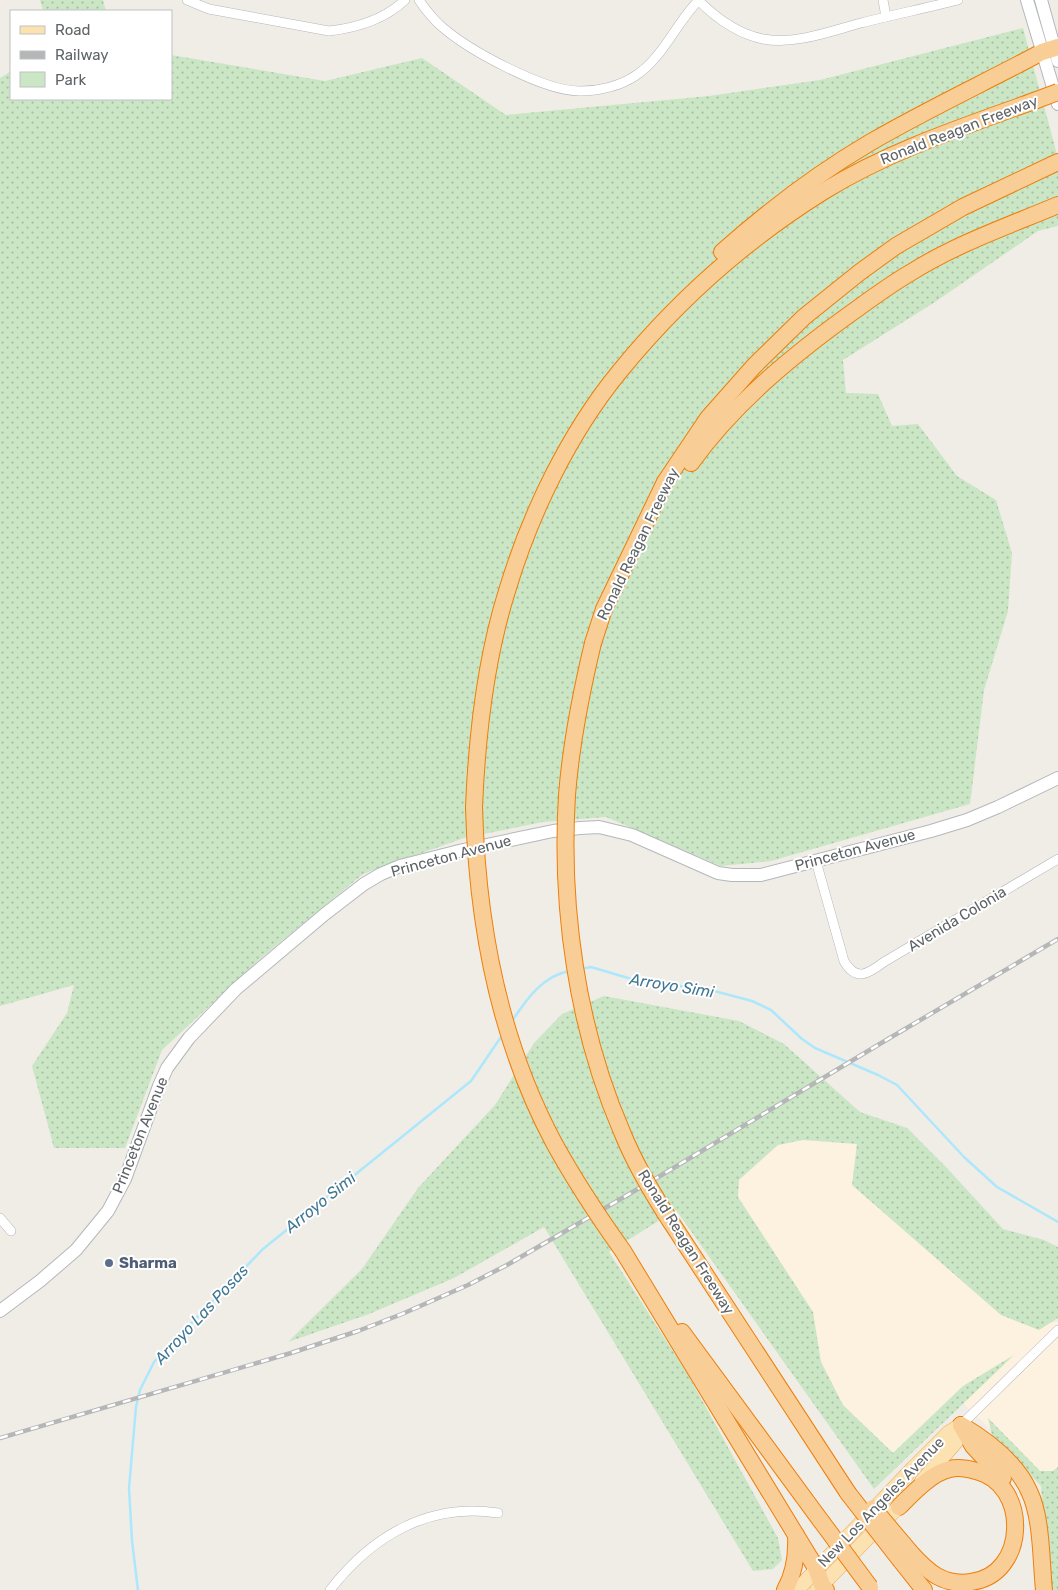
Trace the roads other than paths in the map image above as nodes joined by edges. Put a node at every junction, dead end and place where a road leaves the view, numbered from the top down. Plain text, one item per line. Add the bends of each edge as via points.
1 (187, 0) edge
2 (405, 0) edge
3 (419, 0) edge
4 (698, 0) edge
5 (882, 0) edge
6 (958, 0) edge
7 (1027, 0) edge
8 (1041, 0) edge
9 (886, 17) junction
10 (1053, 52) edge
11 (1058, 92) edge
12 (1058, 104) edge
13 (1053, 164) edge
14 (1058, 206) edge
15 (620, 371) junction
16 (652, 511) junction
17 (1058, 778) edge
18 (1058, 859) edge
19 (816, 861) junction
20 (0, 1218) edge
21 (11, 1230) dead end
22 (623, 1252) junction
23 (0, 1311) edge
24 (1058, 1330) edge
25 (961, 1425) junction
26 (1012, 1504) junction
27 (899, 1507) junction
28 (498, 1513) dead end
29 (796, 1536) junction
30 (905, 1557) junction
31 (816, 1568) junction
32 (822, 1588) edge
33 (871, 1589) edge
34 (330, 1590) edge
35 (784, 1590) edge
36 (798, 1590) edge
37 (924, 1590) edge
38 (1044, 1590) edge

1 - 2 street via 209,9 329,31 365,24
3 - 4 street via 442,27 480,52 548,86 580,92 612,86 634,76 654,60
4 - 9 street via 723,22 763,39 794,39
5 - 9 street
6 - 9 street
7 - 10 street
8 - 10 street
10 - 12 street
10 - 15 highway via 872,141 751,226 705,267 662,314
11 - 15 highway, Ronald Reagan Freeway, bridge via 938,136 825,190 733,256 668,317
13 - 16 highway, Ronald Reagan Freeway via 963,207 896,246 804,317 708,418 665,482
14 - 16 highway via 991,232 918,268 835,325 773,375 718,427
15 - 22 highway, Ronald Reagan Freeway, bridge via 579,428 558,466 522,546 506,592 480,714 474,807 483,922 496,988 510,1036 554,1141 582,1192
16 - 30 highway, Ronald Reagan Freeway, bridge via 604,609 593,642 577,720 568,794 567,892 587,1022 610,1102 650,1189 798,1416
17 - 19 street, Princeton Avenue via 968,820
18 - 19 street, Avenida Colonia via 867,974 855,973 844,961
19 - 23 street, Princeton Avenue via 761,875 732,876 632,835 599,828 580,828 463,850 400,866 382,874 325,914 236,989 189,1038 158,1086 125,1179 108,1211 76,1250
20 - 21 street
22 - 29 highway
22 - 33 highway, bridge
24 - 25 street
25 - 26 highway via 973,1446 1005,1480
25 - 27 main road, New Los Angeles Avenue via 956,1442
25 - 31 main road, New Los Angeles Avenue via 948,1433
25 - 38 highway via 984,1438 1019,1473 1030,1492 1037,1516
26 - 27 highway via 1005,1491 986,1473 950,1469 924,1483
26 - 30 highway via 1016,1538 1006,1561 989,1577 960,1584 941,1579
27 - 32 main road, New Los Angeles Avenue
28 - 34 street via 462,1510 416,1521 387,1537 357,1560
29 - 31 highway
29 - 35 highway via 797,1551
30 - 37 highway
31 - 32 highway
31 - 36 main road, New Los Angeles Avenue

